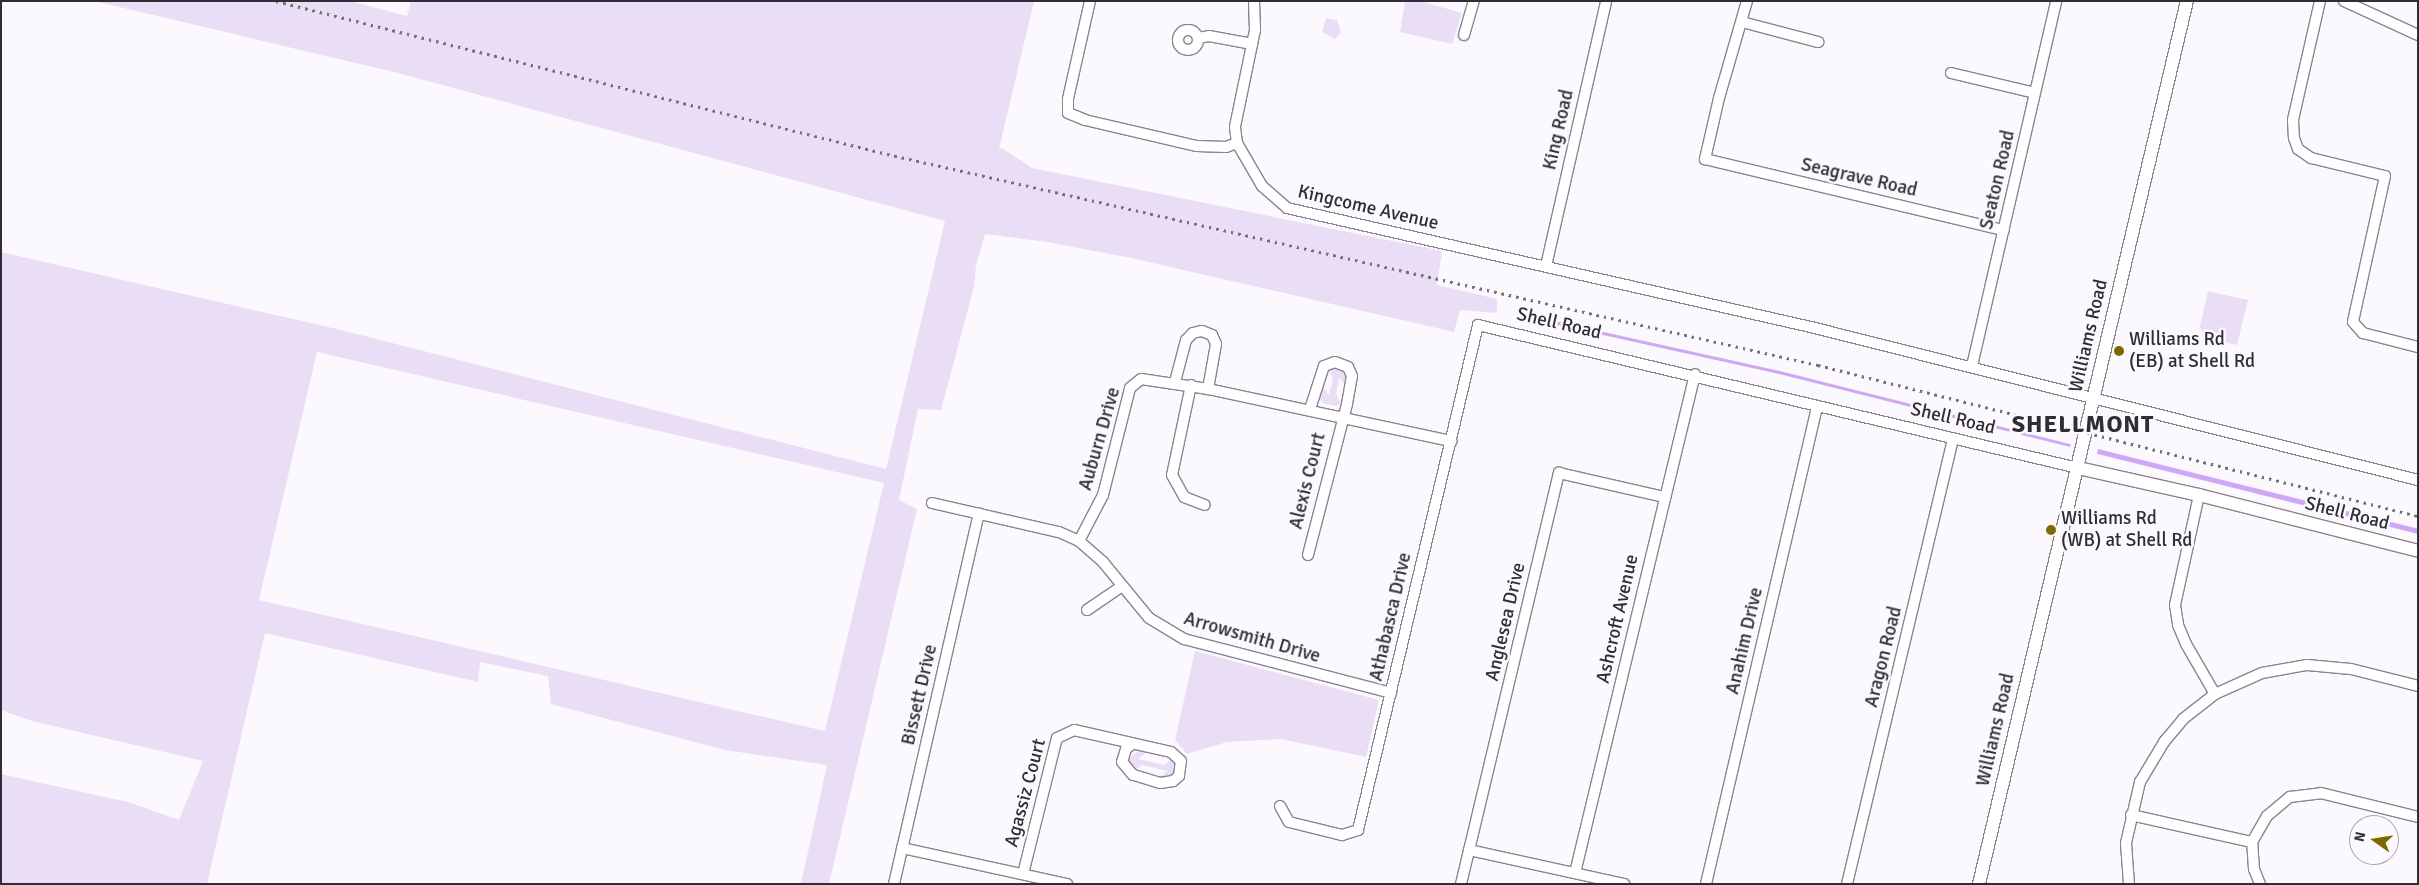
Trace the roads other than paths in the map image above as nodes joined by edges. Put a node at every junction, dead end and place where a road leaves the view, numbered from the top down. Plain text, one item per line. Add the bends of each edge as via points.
1 (1090, 1) edge
2 (1254, 1) edge
3 (1474, 1) edge
4 (1606, 1) edge
5 (1747, 1) edge
6 (2056, 1) edge
7 (2187, 1) edge
8 (2320, 1) edge
9 (2344, 1) edge
10 (1742, 22) junction
11 (1464, 35) dead end
12 (2418, 35) edge
13 (1198, 38) dead end
14 (1818, 42) dead end
15 (1252, 44) junction
16 (1951, 73) dead end
17 (2035, 92) junction
18 (1237, 143) junction
19 (2004, 230) junction
20 (1546, 266) junction
21 (1478, 325) joint
22 (2418, 347) edge
23 (1972, 366) junction
24 (1695, 374) junction
25 (1175, 382) junction
26 (1191, 385) junction
27 (1208, 388) junction
28 (2094, 397) junction
29 (1817, 406) junction
30 (1310, 409) junction
31 (1343, 416) junction
32 (1953, 439) junction
33 (1451, 441) junction
34 (2078, 468) junction
35 (2418, 480) edge
36 (2199, 495) junction
37 (1665, 497) junction
38 (932, 503) dead end
39 (1205, 505) dead end
40 (979, 514) junction
41 (1079, 541) junction
42 (2418, 551) edge
43 (1308, 555) dead end
44 (1122, 586) junction
45 (1087, 610) dead end
46 (2418, 686) edge
47 (1391, 693) junction
48 (2215, 694) junction
49 (1132, 744) junction
50 (1280, 806) dead end
51 (2131, 815) junction
52 (2418, 817) edge
53 (2252, 842) junction
54 (902, 848) junction
55 (1469, 850) junction
56 (1575, 873) junction
57 (1023, 874) junction
58 (894, 884) edge
59 (1067, 884) edge
60 (1461, 884) edge
61 (1624, 884) edge
62 (1706, 884) edge
63 (1847, 884) edge
64 (1979, 884) edge
65 (2129, 884) edge
66 (2260, 884) edge

1 - 18 street via 1068,99 1068,112 1085,120 1197,146 1210,148
2 - 15 street, Kingcome Avenue
3 - 11 street
4 - 20 street, King Road
5 - 10 street
6 - 17 street, Seaton Road
7 - 28 street, Williams Road
8 - 22 street via 2293,120 2294,138 2298,149 2312,158 2385,176 2353,322 2364,333
9 - 12 street
10 - 14 street
10 - 19 street, Seagrave Road via 1705,159
13 - 15 street via 1209,36
15 - 18 street, Kingcome Avenue via 1237,109
16 - 17 street
17 - 19 street, Seaton Road
18 - 20 street, Kingcome Avenue via 1262,186 1287,208
19 - 23 street, Seaton Road
20 - 23 street
21 - 24 street, Shell Road
21 - 33 street, Athabasca Drive
23 - 28 street
24 - 29 street, Shell Road
24 - 37 street, Ashcroft Avenue
25 - 26 street, Auburn Drive
25 - 27 street via 1186,340 1193,333 1202,331 1212,335 1216,344
25 - 41 street, Auburn Drive via 1148,378 1137,381 1130,388 1103,495
26 - 27 street, Auburn Drive
26 - 39 street via 1172,475 1184,496
27 - 30 street, Auburn Drive
28 - 34 street, Williams Road
28 - 35 street
29 - 32 street, Shell Road
29 - 62 street, Anahim Drive
30 - 31 street, Auburn Drive
30 - 31 street via 1320,372 1328,363 1340,363 1348,366 1352,376
31 - 33 street, Auburn Drive
31 - 43 street, Alexis Court
32 - 34 street, Shell Road
32 - 63 street, Aragon Road
33 - 47 street, Athabasca Drive
34 - 36 street, Shell Road
34 - 64 street, Williams Road
36 - 42 street, Shell Road
36 - 48 street via 2175,604 2178,626
37 - 55 street, Anglesea Drive via 1559,473
37 - 56 street, Ashcroft Avenue
38 - 40 street, Arrowsmith Drive
40 - 41 street, Arrowsmith Drive via 1059,532
40 - 54 street, Bissett Drive
41 - 44 street, Arrowsmith Drive via 1103,562
44 - 45 street
44 - 47 street, Arrowsmith Drive via 1150,618 1184,639
46 - 48 street via 2351,670 2307,665 2262,673
47 - 50 street, Athabasca Drive via 1358,830 1342,835 1289,822
48 - 51 street via 2183,719 2164,742 2140,782
49 - 49 street, Agassiz Court via 1126,748 1122,762 1134,776 1160,783 1173,781 1179,776 1182,765 1174,753
49 - 57 street, Agassiz Court via 1074,730 1057,738
51 - 53 street
51 - 65 street via 2126,843
52 - 53 street via 2330,795 2306,793 2290,797 2274,808
53 - 66 street via 2254,869
54 - 57 street
54 - 58 street, Bissett Drive
55 - 56 street
55 - 60 street, Anglesea Drive
56 - 61 street
57 - 59 street

